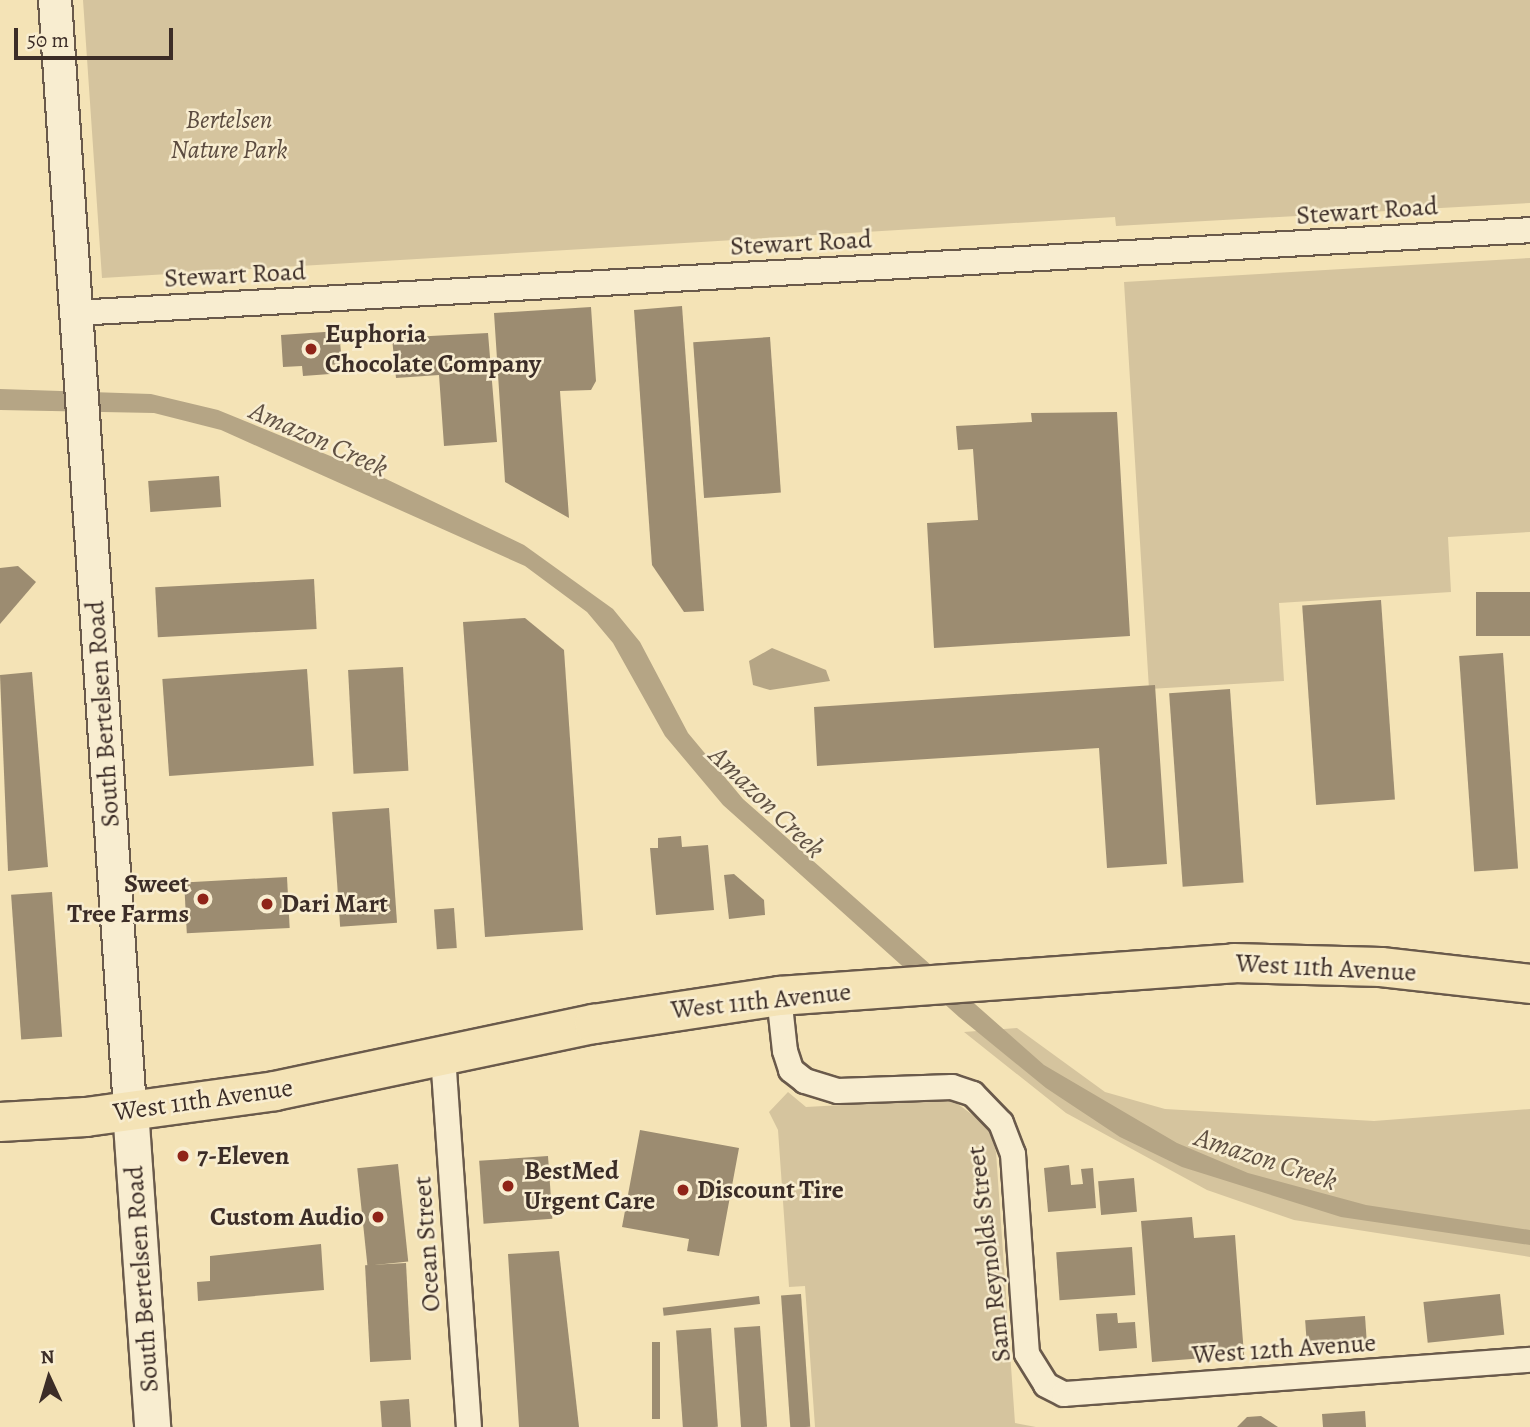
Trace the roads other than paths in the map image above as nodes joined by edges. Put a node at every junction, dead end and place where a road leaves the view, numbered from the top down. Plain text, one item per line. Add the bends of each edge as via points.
1 (55, 0) edge
2 (1530, 230) edge
3 (75, 313) junction
4 (1530, 984) edge
5 (779, 996) junction
6 (443, 1056) junction
7 (130, 1109) junction
8 (0, 1122) edge
9 (1530, 1360) edge
10 (1045, 1385) joint
11 (152, 1427) edge
12 (469, 1427) edge

1 - 3 street, South Bertelsen Road
2 - 3 street, Stewart Road
3 - 7 street, South Bertelsen Road
4 - 5 main road, West 11th Avenue via 1287,962
5 - 6 main road, West 11th Avenue via 655,1012
5 - 10 street, Sam Reynolds Street via 785,1051 791,1070 805,1082 838,1091 952,1087 972,1094 1001,1123 1013,1154 1027,1353
6 - 7 main road, West 11th Avenue via 275,1091
6 - 12 street, Ocean Street
7 - 8 main road, West 11th Avenue
7 - 11 main road, South Bertelsen Road
9 - 10 street, West 12th Avenue via 1086,1395

